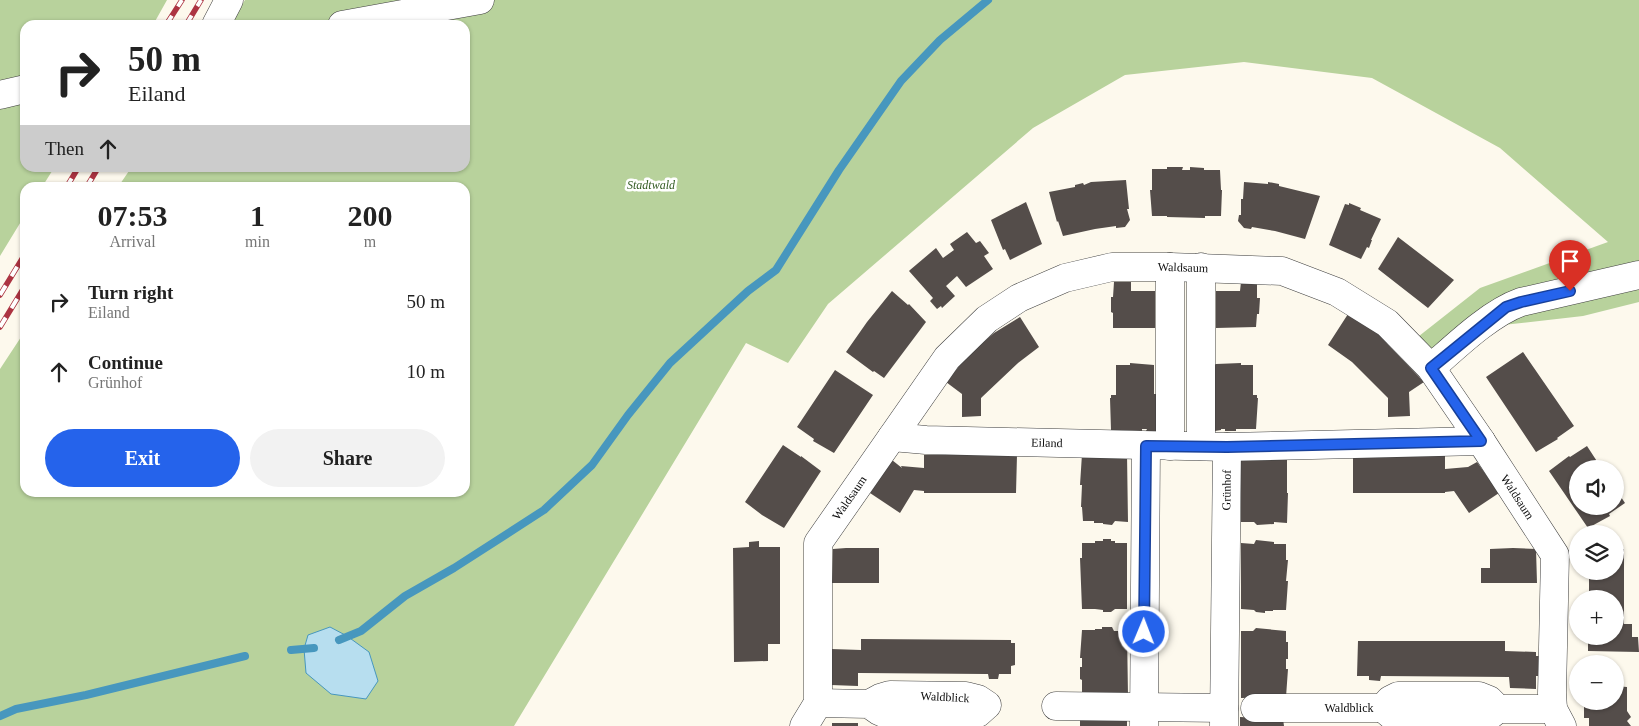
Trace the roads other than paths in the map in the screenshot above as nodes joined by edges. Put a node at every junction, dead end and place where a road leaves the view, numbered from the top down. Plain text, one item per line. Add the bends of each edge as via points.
1 (229, 0) edge
2 (480, 0) edge
3 (219, 20) edge
4 (370, 20) edge
5 (20, 90) edge
6 (0, 95) edge
7 (1170, 267) junction
8 (1201, 268) junction
9 (1639, 275) edge
10 (1431, 368) junction
11 (892, 437) junction
12 (1481, 441) junction
13 (1158, 446) junction
14 (1214, 447) junction
15 (869, 704) dead end
16 (1056, 706) dead end
17 (1255, 708) dead end
18 (811, 715) edge
19 (1144, 717) edge
20 (1224, 717) edge
21 (1558, 717) edge

1 - 3 street
2 - 4 street
5 - 6 street
7 - 8 street, Waldsaum
7 - 11 street, Waldsaum via 1112,267 1065,278 1019,298 986,319 947,358
7 - 13 street
8 - 10 street, Waldsaum via 1282,271 1337,292 1387,324
8 - 14 street, Grünhof
9 - 10 street via 1506,307
10 - 12 street, Waldsaum
11 - 13 street, Eiland
11 - 18 street, Waldsaum via 818,543
12 - 14 street, Eiland
12 - 21 street, Waldsaum via 1555,555 1552,693
13 - 14 street, Eiland
13 - 19 street
14 - 20 street, Grünhof
15 - 18 street
16 - 19 street
17 - 21 street, Waldblick via 1382,708 1398,696 1478,696 1489,700 1498,709
19 - 20 street, Grünhof

